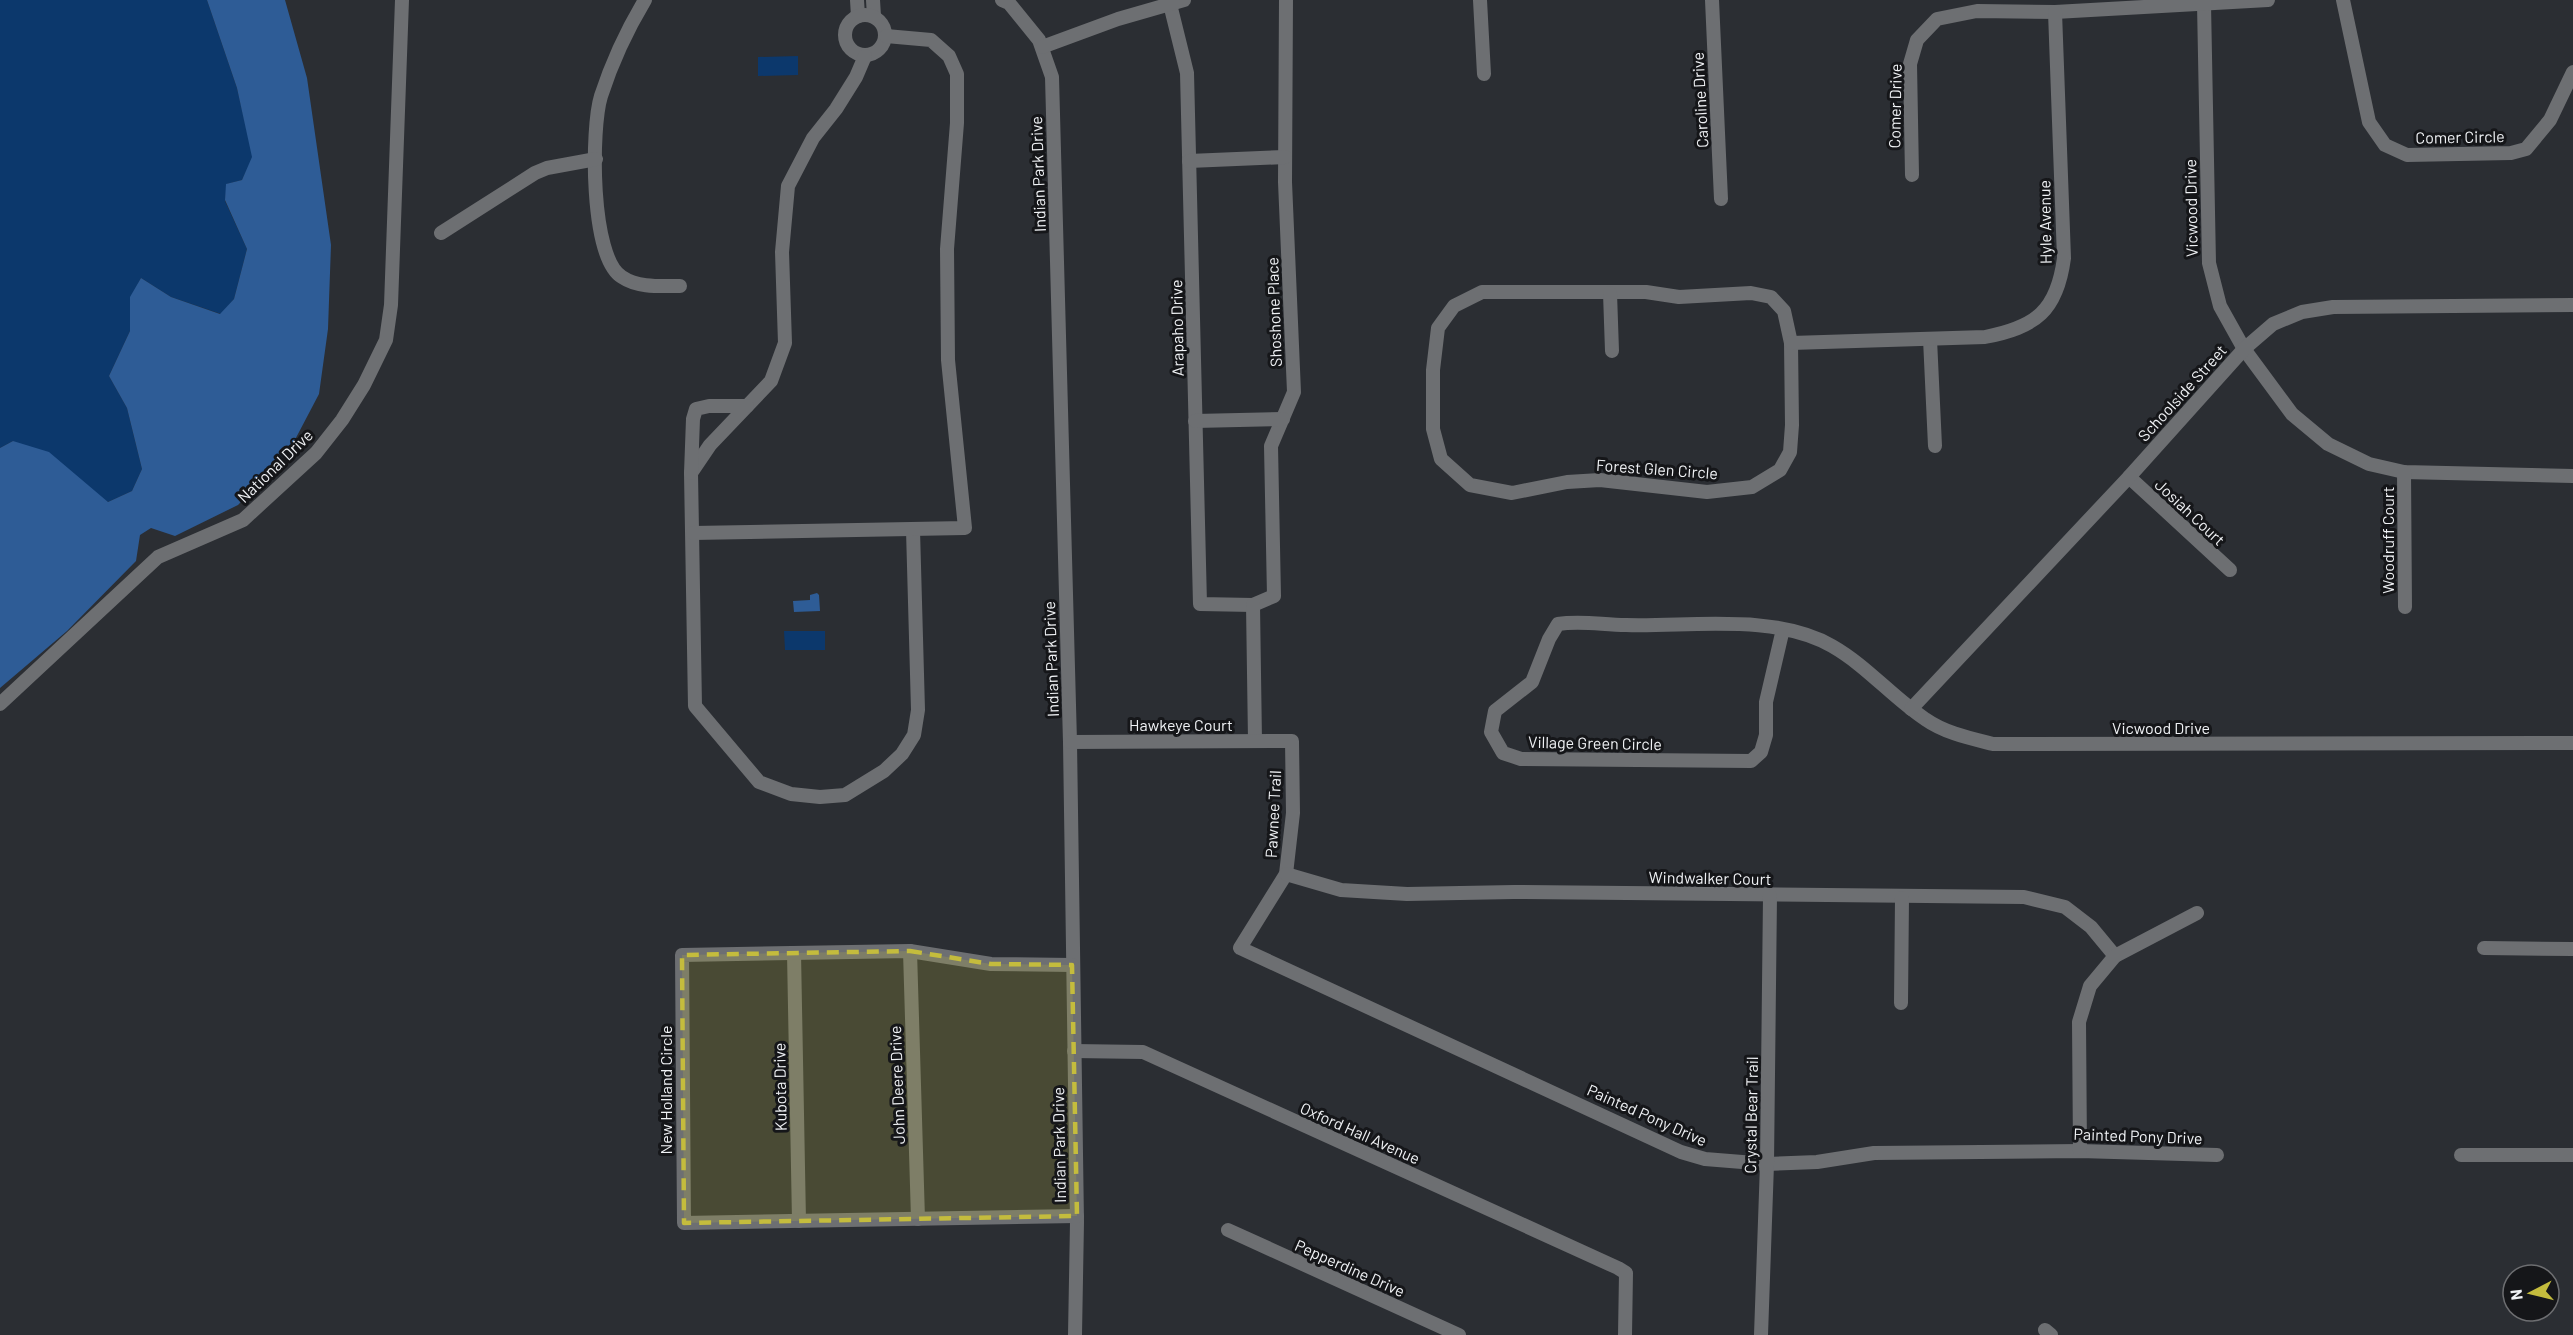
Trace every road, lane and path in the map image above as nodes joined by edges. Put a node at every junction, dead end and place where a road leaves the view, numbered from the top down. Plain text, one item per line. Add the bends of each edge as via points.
1 (402, 0) edge
2 (645, 0) edge
3 (857, 0) edge
4 (873, 0) edge
5 (1002, 0) edge
6 (1184, 0) edge
7 (1286, 0) edge
8 (1480, 0) edge
9 (1712, 0) edge
10 (2268, 0) edge
11 (2343, 0) edge
12 (1170, 2) edge
13 (2204, 4) junction
14 (2055, 12) junction
15 (858, 16) junction
16 (874, 16) junction
17 (885, 36) junction
18 (1042, 47) junction
19 (865, 56) junction
20 (2573, 72) edge
21 (1484, 74) dead end
22 (1285, 157) junction
23 (596, 159) junction
24 (1189, 161) junction
25 (1912, 175) dead end
26 (1721, 199) dead end
27 (441, 233) dead end
28 (680, 286) dead end
29 (1610, 293) junction
30 (2573, 305) edge
31 (1930, 339) junction
32 (1791, 343) junction
33 (2244, 349) junction
34 (1612, 351) dead end
35 (747, 406) junction
36 (1282, 419) junction
37 (1195, 421) junction
38 (1935, 446) dead end
39 (2404, 472) junction
40 (691, 473) junction
41 (2573, 476) edge
42 (2129, 477) junction
43 (913, 530) junction
44 (693, 532) junction
45 (2230, 570) dead end
46 (1253, 605) junction
47 (2405, 607) dead end
48 (1783, 629) junction
49 (0, 704) edge
50 (1911, 709) junction
51 (1256, 741) junction
52 (1292, 741) joint
53 (1070, 742) junction
54 (2573, 743) edge
55 (1286, 874) junction
56 (1770, 896) junction
57 (1902, 898) junction
58 (2197, 913) dead end
59 (1240, 948) joint
60 (2484, 948) dead end
61 (2573, 949) edge
62 (910, 951) junction
63 (794, 953) junction
64 (2115, 956) junction
65 (1072, 965) junction
66 (1900, 1003) dead end
67 (1074, 1051) junction
68 (2080, 1151) junction
69 (2217, 1155) dead end
70 (2462, 1155) dead end
71 (2573, 1155) edge
72 (1767, 1164) junction
73 (1077, 1216) junction
74 (918, 1219) junction
75 (800, 1221) junction
76 (1228, 1230) dead end
77 (1075, 1335) edge
78 (1459, 1335) edge
79 (1625, 1335) edge
80 (1761, 1335) edge

1 - 49 street, National Drive via 391,305 386,340 364,384 316,453 243,520 158,557
2 - 23 street via 628,29 601,98
3 - 15 street
4 - 16 street
5 - 18 street, Indian Park Drive
6 - 12 street
7 - 22 street, Shoshone Place
8 - 21 street
9 - 26 street, Caroline Drive
10 - 13 street, Comer Drive
11 - 20 street, Comer Circle via 2369,122 2385,145 2407,155 2511,153 2526,149 2550,120
12 - 18 street
12 - 24 street, Arapaho Drive via 1187,73
13 - 14 street, Comer Drive
13 - 33 street, Vicwood Drive via 2209,263 2220,306
14 - 25 street, Comer Drive via 1977,11 1937,19 1917,40 1910,64
14 - 31 street, Hyle Avenue via 2064,258 2061,284 2050,305 2031,322 2010,332
15 - 16 street
15 - 19 street via 846,27 846,43
16 - 17 street via 883,24
17 - 19 street via 879,50
17 - 43 street via 931,40 949,56 957,74 947,249 948,360 965,528
18 - 53 street, Indian Park Drive via 1052,77
19 - 35 street via 788,186 782,252 785,343 771,381
22 - 24 street
22 - 36 street, Shoshone Place via 1294,392
23 - 27 street via 535,173
23 - 28 street via 599,230 609,263 621,277 650,286
24 - 37 street, Arapaho Drive
29 - 32 street, Forest Glen Circle via 1646,292 1679,297 1751,293 1771,297 1784,311
29 - 32 street, Forest Glen Circle via 1482,292 1454,306 1438,328 1433,370 1433,429 1441,459 1470,484 1512,494 1567,482 1600,480 1707,492 1752,487 1780,470 1790,452
29 - 34 street
30 - 33 street, Schoolside Street via 2333,307 2302,312 2273,324
31 - 32 street, Hyle Avenue
31 - 38 street
33 - 39 street, Vicwood Drive via 2292,414 2328,444 2368,464
33 - 42 street, Schoolside Street
35 - 40 street via 710,445
35 - 40 street via 696,409
36 - 37 street
36 - 46 street, Shoshone Place via 1271,446 1274,596
37 - 46 street, Arapaho Drive via 1200,603
39 - 41 street, Vicwood Drive
39 - 47 street, Woodruff Court
40 - 44 street
42 - 45 street, Josiah Court
42 - 50 street, Schoolside Street
43 - 44 street
43 - 44 street via 918,710 914,735 902,754 862,786 846,795 820,797 790,794 759,782 695,706
46 - 51 street
48 - 48 street, Village Green Circle via 1766,702 1766,735 1761,752 1751,760 1521,759 1503,753 1491,732 1495,711 1532,682 1558,624 1574,621
48 - 50 street, Vicwood Drive via 1812,635 1834,647 1869,671
50 - 54 street, Vicwood Drive via 1952,733 1993,744
51 - 52 street, Hawkeye Court
51 - 53 street, Hawkeye Court
52 - 55 street, Pawnee Trail via 1293,813
53 - 65 street, Indian Park Drive
55 - 56 street, Windwalker Court via 1341,890 1396,893
55 - 59 street, Pawnee Trail
56 - 57 street, Windwalker Court
56 - 72 street, Crystal Bear Trail
57 - 64 street, Windwalker Court via 2024,897 2065,907 2091,927
57 - 66 street
58 - 64 street
59 - 72 street, Painted Pony Drive via 1682,1152 1706,1160
60 - 61 street
62 - 63 street, New Holland Circle
62 - 65 street, New Holland Circle via 991,964
62 - 74 street, John Deere Drive
63 - 75 street, Kubota Drive
63 - 75 street, New Holland Circle via 682,956 682,1141 684,1223
64 - 68 street via 2090,986 2079,1022
65 - 67 street, Indian Park Drive
67 - 73 street, Indian Park Drive
67 - 79 street, Oxford Hall Avenue via 1143,1052 1626,1273
68 - 69 street, Painted Pony Drive
68 - 72 street, Painted Pony Drive via 1874,1153 1817,1162
70 - 71 street
72 - 80 street, Crystal Bear Trail
73 - 74 street, New Holland Circle
73 - 77 street, Indian Park Drive
74 - 75 street, New Holland Circle
76 - 78 street, Pepperdine Drive

